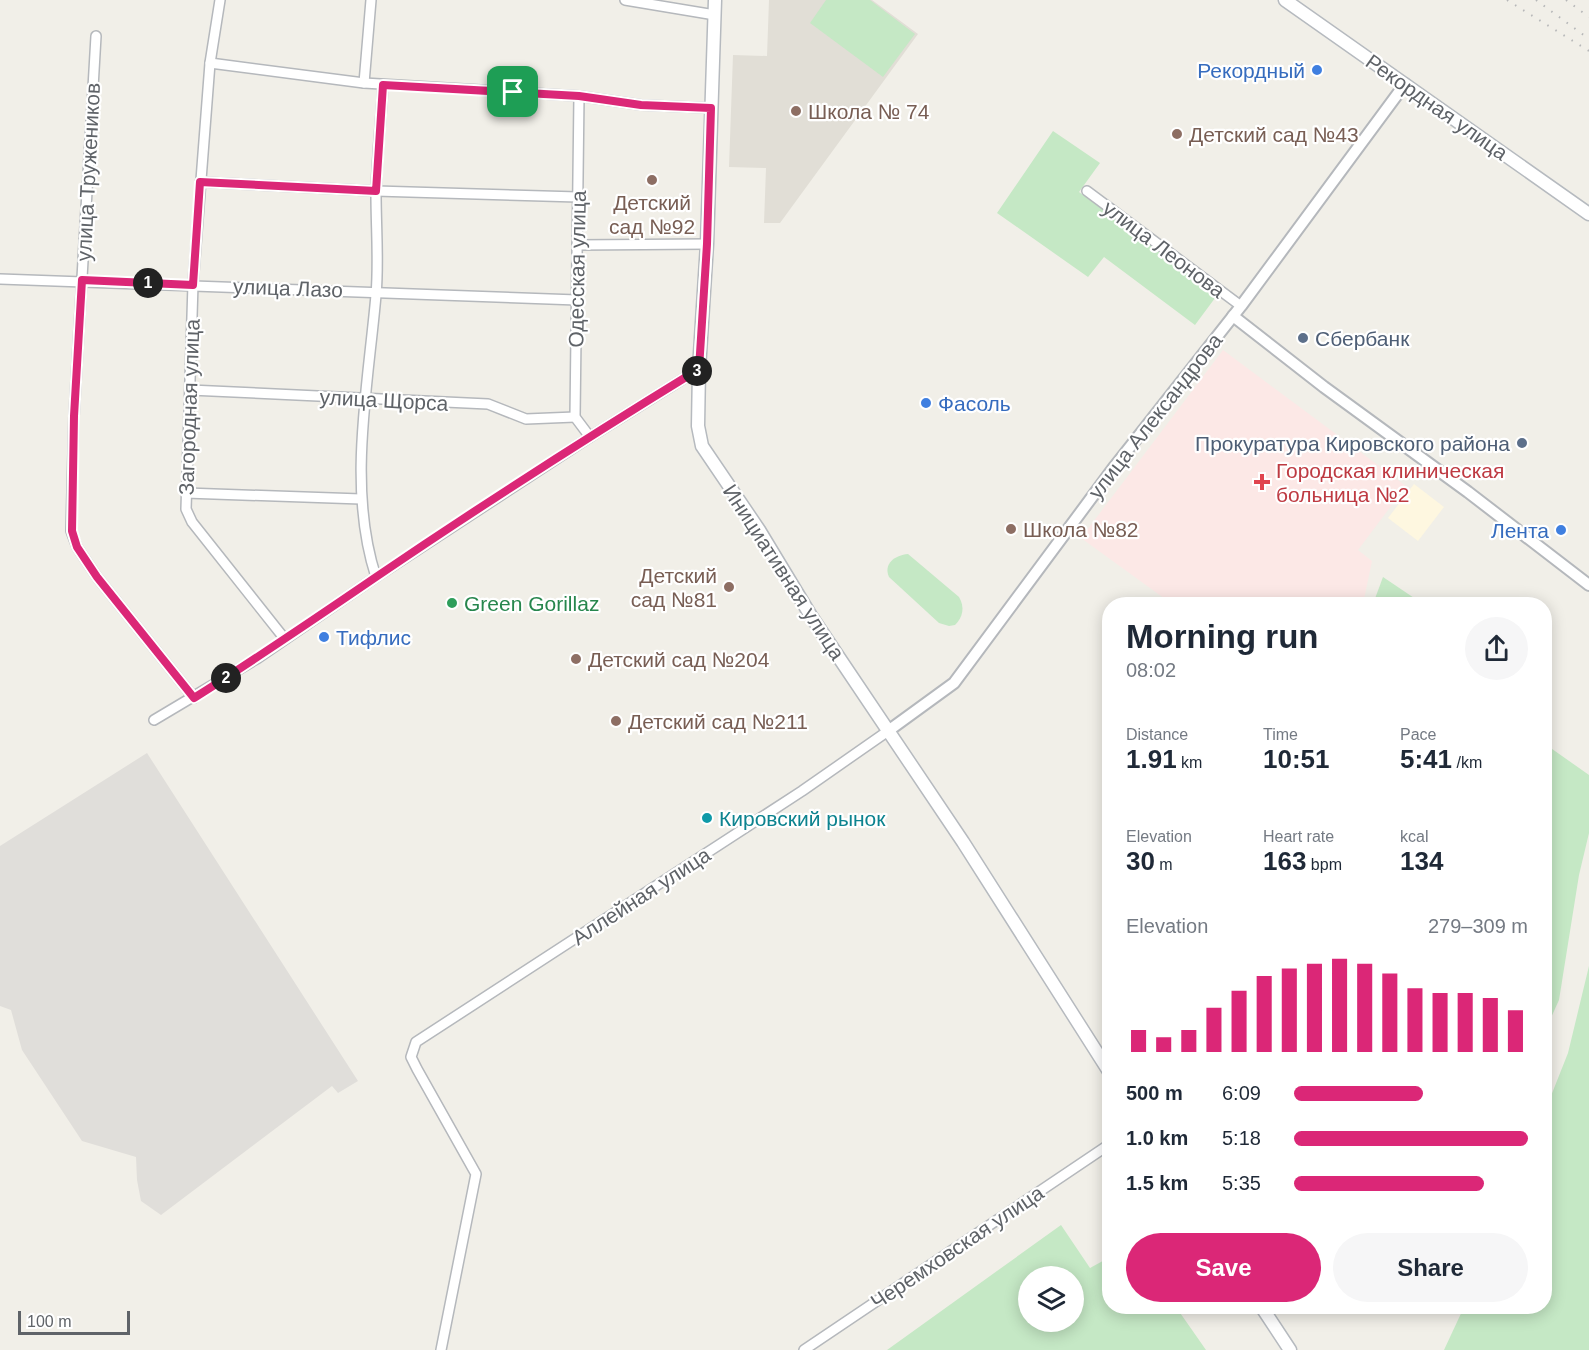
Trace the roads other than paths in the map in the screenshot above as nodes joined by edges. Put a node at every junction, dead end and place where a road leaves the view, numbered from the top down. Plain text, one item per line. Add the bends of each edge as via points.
1 (220, 0) edge
2 (371, 0) edge
3 (625, 0) edge
4 (716, 0) edge
5 (1285, 0) edge
6 (715, 15) junction
7 (96, 36) dead end
8 (210, 63) junction
9 (364, 83) junction
10 (1405, 84) junction
11 (383, 85) junction
12 (579, 96) junction
13 (711, 108) junction
14 (200, 182) junction
15 (376, 191) junction
16 (1087, 191) dead end
17 (578, 197) junction
18 (1589, 214) edge
19 (707, 244) junction
20 (577, 245) junction
21 (0, 279) edge
22 (82, 280) junction
23 (193, 285) junction
24 (376, 292) junction
25 (577, 300) junction
26 (1241, 306) junction
27 (1233, 316) junction
28 (699, 369) junction
29 (190, 390) junction
30 (366, 399) junction
31 (575, 417) junction
32 (590, 437) junction
33 (186, 494) junction
34 (361, 499) junction
35 (376, 577) junction
36 (1589, 585) edge
37 (284, 638) junction
38 (194, 698) junction
39 (154, 720) dead end
40 (888, 731) junction
41 (1102, 1060) edge
42 (1102, 1149) edge
43 (1266, 1314) edge
44 (441, 1350) edge
45 (804, 1350) edge
46 (1290, 1350) edge

1 - 8 street, Загородная улица
2 - 9 street
3 - 6 street
4 - 6 main road, Инициативная улица
5 - 10 main road, Рекордная улица
6 - 13 main road, Инициативная улица
7 - 22 street, улица Тружеников
8 - 9 street
8 - 14 street, Загородная улица
9 - 11 street
10 - 18 main road, Рекордная улица
10 - 26 street, улица Александрова
11 - 12 street
11 - 15 street
12 - 13 street via 641,105
12 - 17 street, Одесская улица
13 - 19 main road, Инициативная улица
14 - 15 street
14 - 23 street, Загородная улица
15 - 17 street
15 - 24 street
16 - 26 street, улица Леонова
17 - 20 street, Одесская улица
19 - 20 street
19 - 28 main road, Инициативная улица
20 - 25 street, Одесская улица
21 - 22 street, улица Лазо
22 - 23 street, улица Лазо
22 - 38 street, улица Тружеников via 72,531 77,547 97,577
23 - 24 street, улица Лазо
23 - 29 street, Загородная улица
24 - 25 street, улица Лазо
24 - 30 street
25 - 31 street, Одесская улица
26 - 27 street, улица Александрова
27 - 36 street, улица Леонова
27 - 40 street, улица Александрова via 1115,466 954,683
28 - 32 street
28 - 40 main road, Инициативная улица via 698,426 702,446
29 - 30 street, улица Щорса
29 - 33 street, Загородная улица
30 - 31 street, улица Щорса via 488,404 526,419
30 - 34 street
31 - 32 street
32 - 35 street
33 - 34 street
33 - 37 street, Загородная улица via 186,509 192,522
34 - 35 street
35 - 37 street
37 - 38 street
38 - 39 street
40 - 41 main road, Инициативная улица
40 - 44 street, Аллейная улица via 416,1042 411,1057 476,1174
42 - 45 street, Черемховская улица
43 - 46 main road

